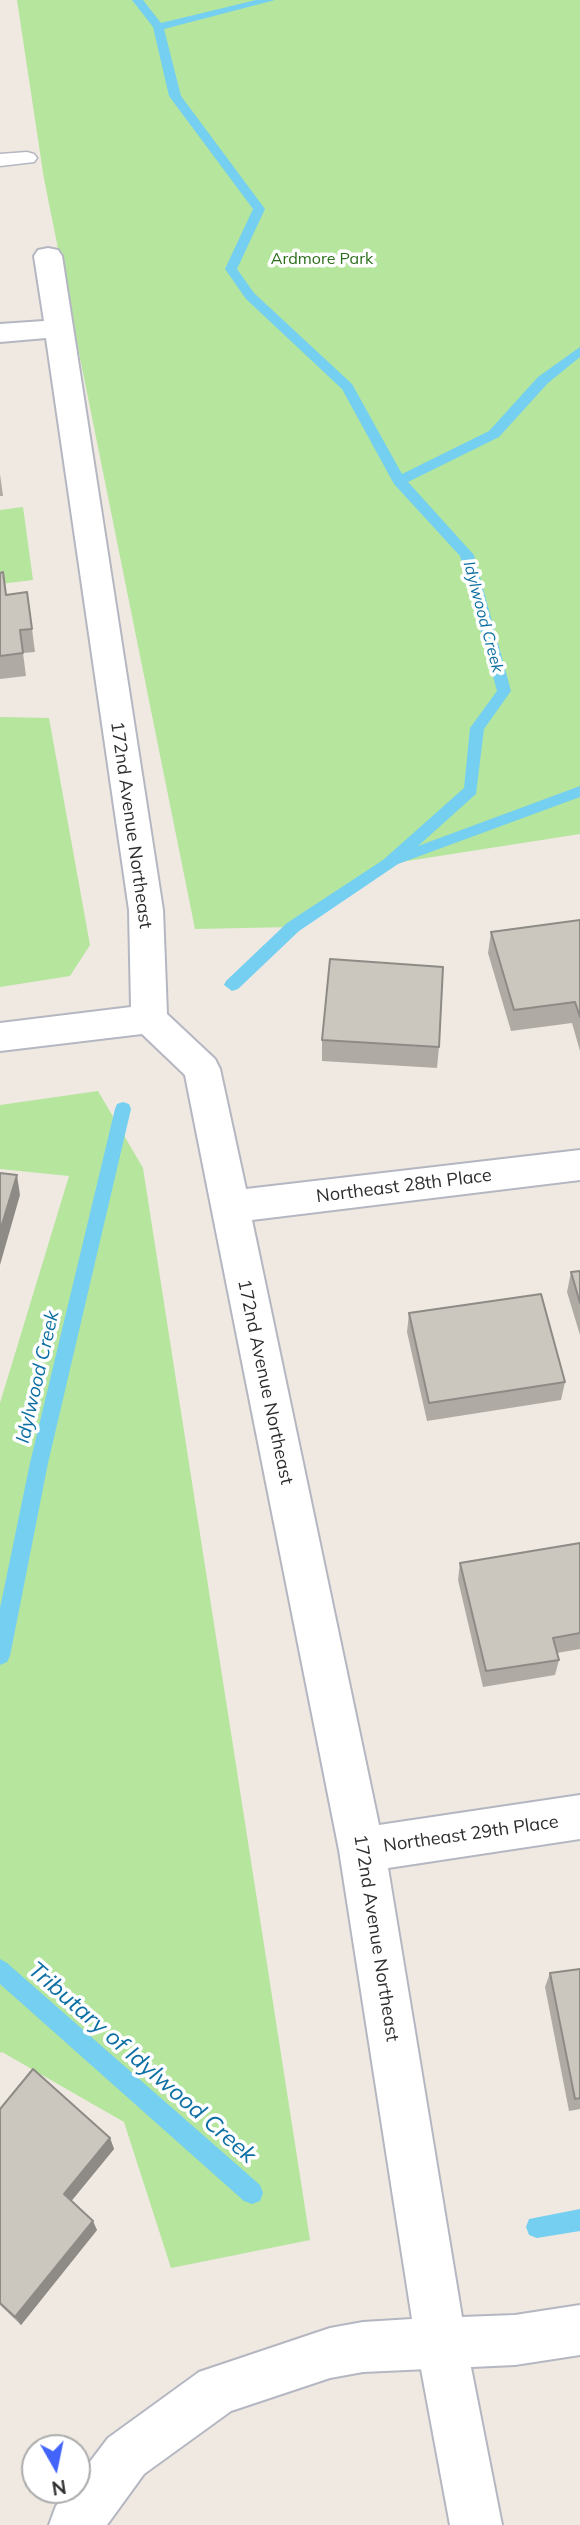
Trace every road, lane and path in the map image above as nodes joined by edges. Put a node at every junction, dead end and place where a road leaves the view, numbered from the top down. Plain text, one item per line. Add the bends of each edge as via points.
1 (27, 158) dead end
2 (0, 160) edge
3 (48, 256) dead end
4 (58, 329) junction
5 (0, 333) edge
6 (149, 1019) junction
7 (0, 1037) edge
8 (580, 1166) edge
9 (229, 1207) junction
10 (580, 1818) edge
11 (362, 1850) junction
12 (580, 2330) edge
13 (441, 2342) junction
14 (75, 2525) edge
15 (476, 2525) edge

1 - 2 lane
3 - 4 street, 172nd Avenue Northeast
4 - 5 street
4 - 6 street, 172nd Avenue Northeast via 146,910
6 - 7 street
6 - 9 street, 172nd Avenue Northeast via 202,1069
8 - 9 street, Northeast 28th Place
9 - 11 street, 172nd Avenue Northeast
10 - 11 street, Northeast 29th Place
11 - 13 street, 172nd Avenue Northeast
12 - 13 street via 514,2340
13 - 14 street via 330,2353 217,2390 126,2456
13 - 15 street, 172nd Avenue Northeast

